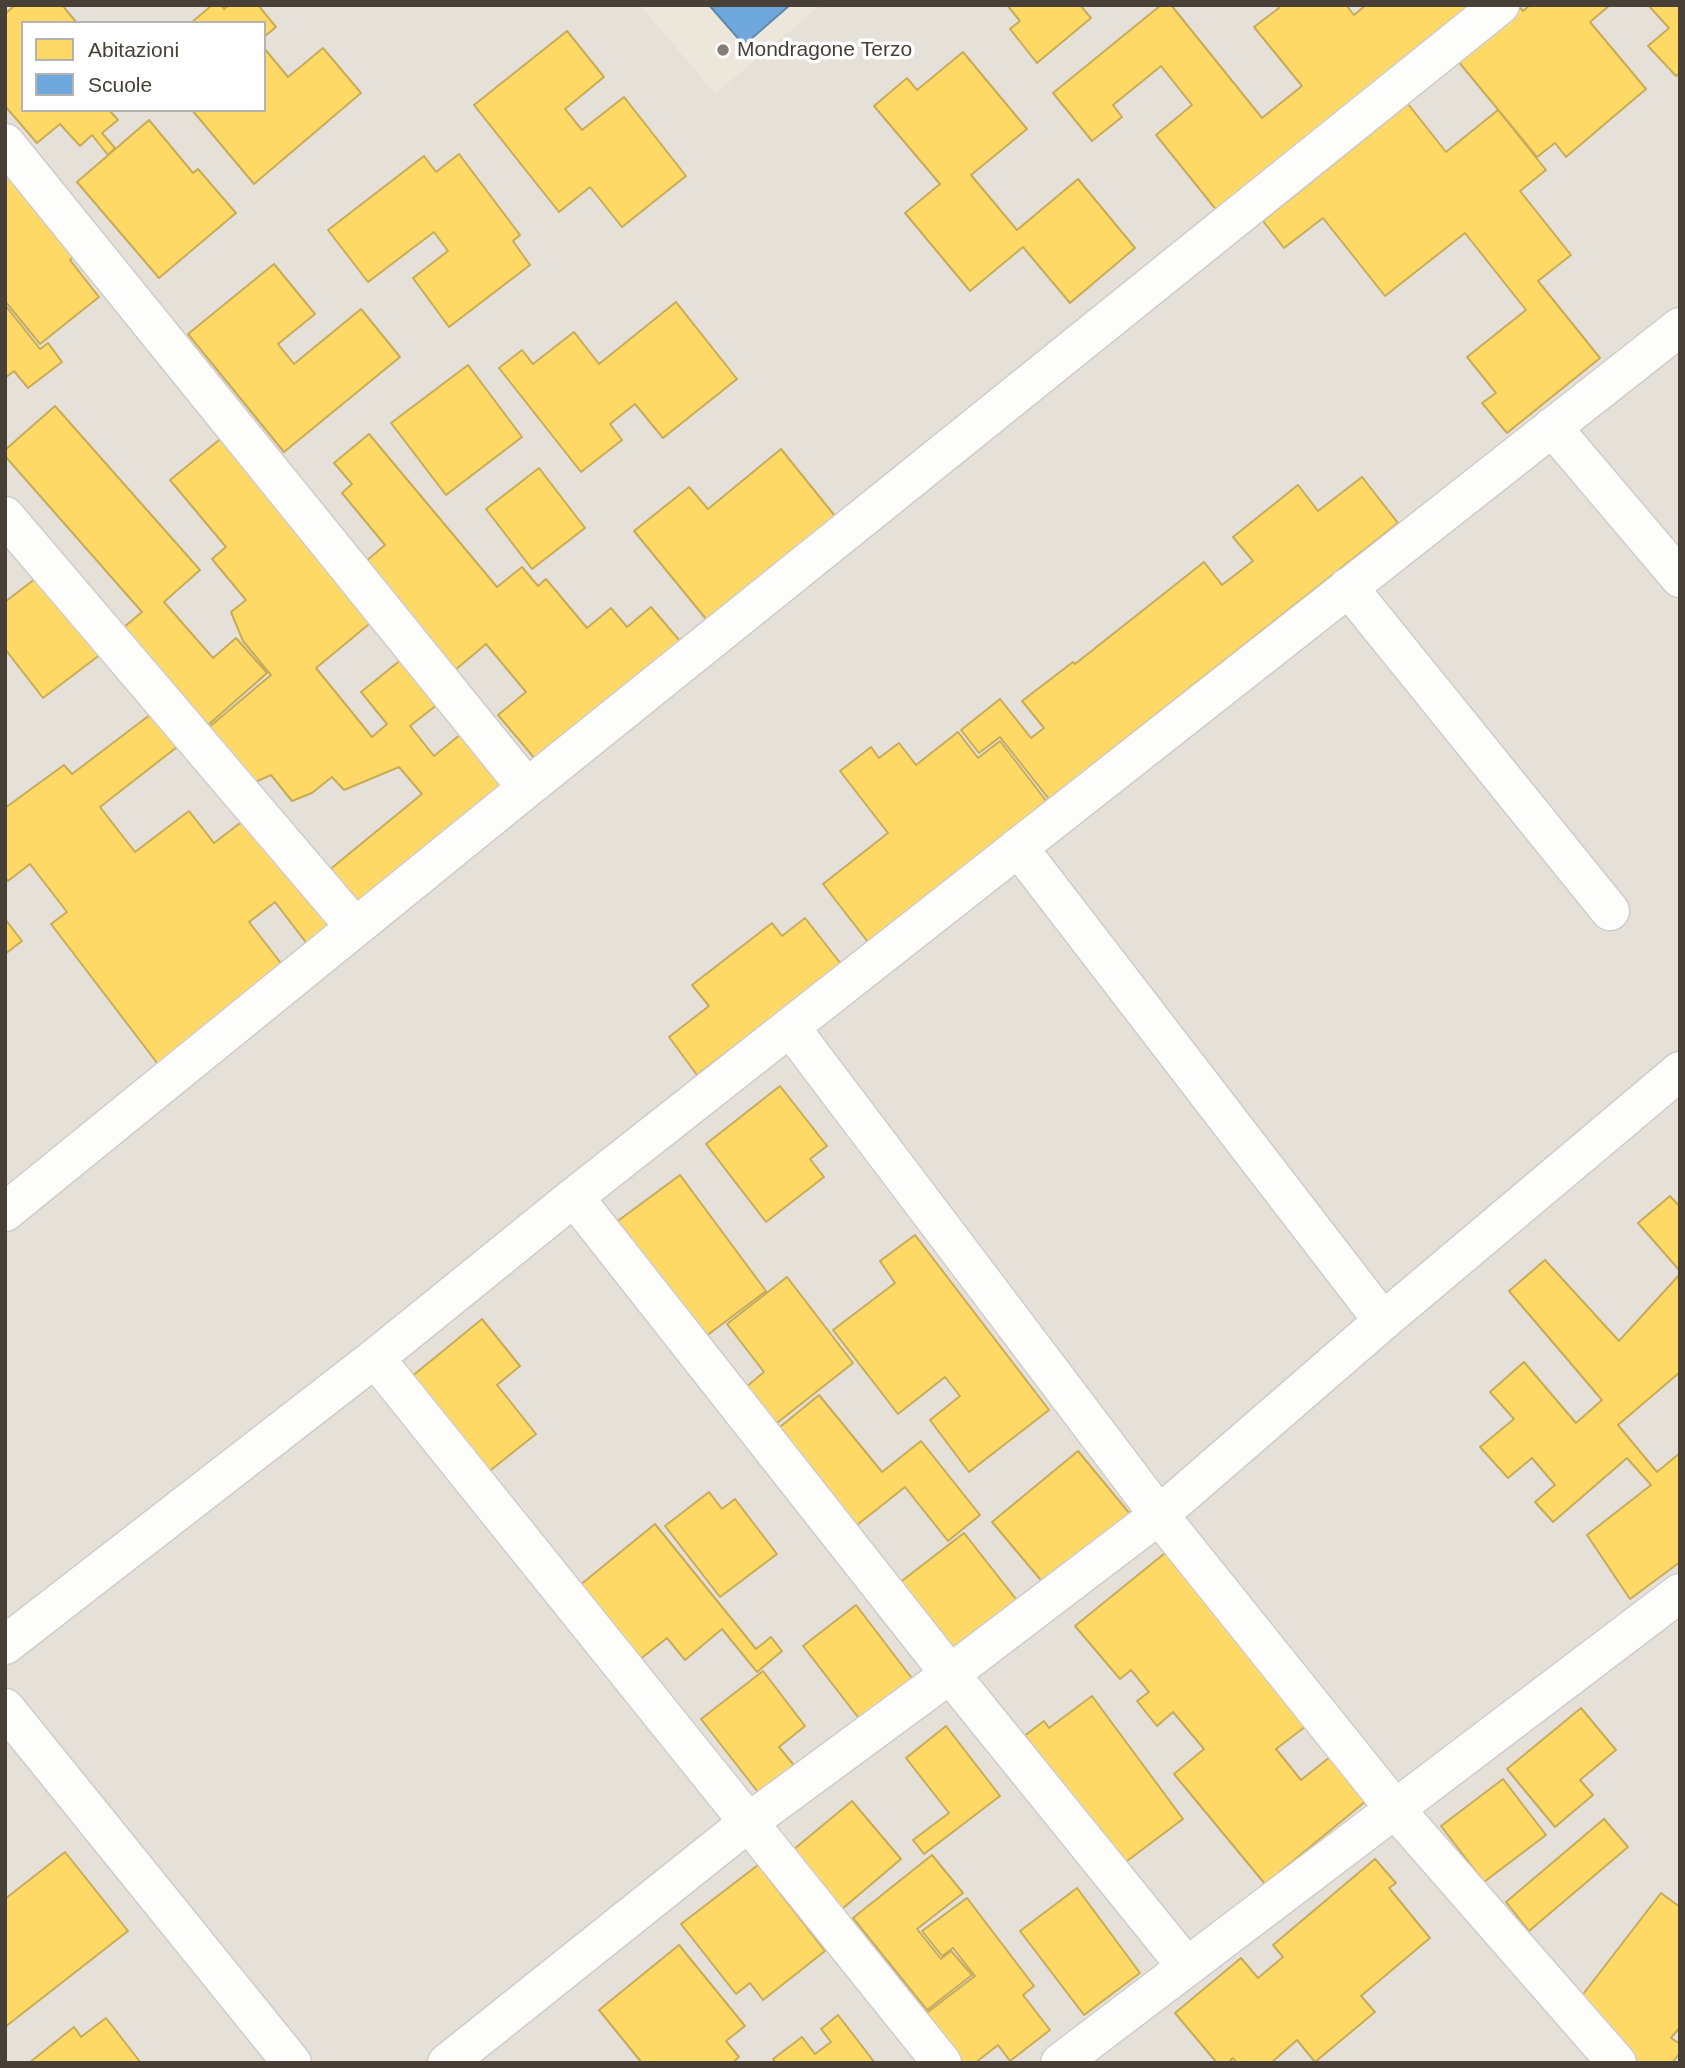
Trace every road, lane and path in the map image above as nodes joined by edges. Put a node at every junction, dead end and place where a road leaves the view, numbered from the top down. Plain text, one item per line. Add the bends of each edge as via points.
1 (1500, 5) edge
2 (5, 143) edge
3 (1680, 327) edge
4 (1552, 427) junction
5 (5, 516) edge
6 (1680, 578) edge
7 (1348, 587) junction
8 (527, 788) junction
9 (1018, 847) junction
10 (1610, 911) dead end
11 (355, 927) junction
12 (790, 1027) junction
13 (1680, 1071) edge
14 (574, 1197) junction
15 (5, 1212) edge
16 (1383, 1321) junction
17 (375, 1358) junction
18 (1159, 1515) junction
19 (1680, 1593) edge
20 (5, 1644) edge
21 (950, 1674) junction
22 (5, 1708) edge
23 (1395, 1809) junction
24 (749, 1822) junction
25 (1187, 1967) junction
26 (292, 2063) edge
27 (447, 2063) edge
28 (942, 2063) edge
29 (1060, 2063) edge
30 (1617, 2063) edge

1 - 8 street
2 - 8 street
3 - 4 street
4 - 6 street
4 - 7 street
5 - 11 street
7 - 9 street
7 - 10 street
8 - 11 street
9 - 12 street
9 - 16 street
11 - 15 street
12 - 14 street
12 - 18 street
13 - 16 street
14 - 17 street
14 - 21 street
16 - 18 street
17 - 20 street
17 - 24 street
18 - 21 street
18 - 23 street
19 - 23 street
21 - 24 street
21 - 25 street
22 - 26 street
23 - 25 street
23 - 30 street
24 - 27 street
24 - 28 street
25 - 29 street

